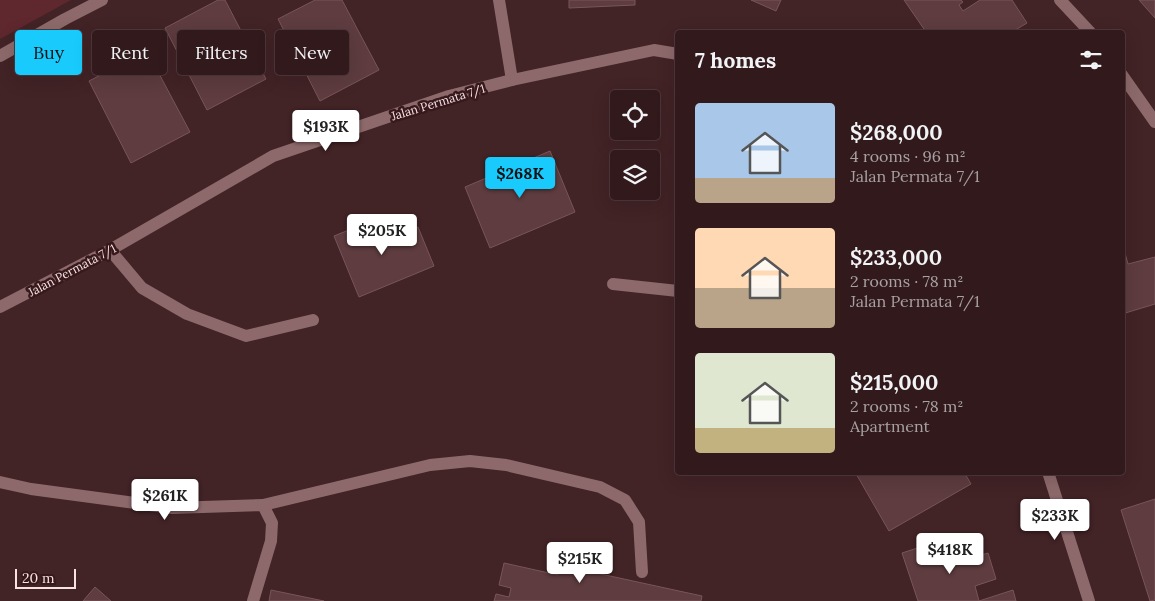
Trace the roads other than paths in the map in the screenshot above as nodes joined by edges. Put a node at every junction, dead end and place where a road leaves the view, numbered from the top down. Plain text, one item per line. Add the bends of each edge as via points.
1 (102, 0) edge
2 (500, 0) edge
3 (1060, 0) edge
4 (1088, 30) edge
5 (675, 54) edge
6 (0, 56) edge
7 (1125, 79) edge
8 (512, 80) junction
9 (1155, 122) edge
10 (110, 250) junction
11 (613, 284) dead end
12 (675, 291) edge
13 (0, 307) edge
14 (314, 320) dead end
15 (1049, 475) edge
16 (0, 482) edge
17 (263, 505) junction
18 (642, 572) dead end
19 (253, 601) edge
20 (1089, 601) edge

1 - 6 street
2 - 8 street
3 - 4 street
5 - 8 street, Jalan Permata 7/1 via 654,50
7 - 9 street
8 - 10 street, Jalan Permata 7/1 via 449,96 273,156
10 - 13 street, Jalan Permata 7/1
10 - 14 street via 142,288 186,314 246,336
11 - 12 street
15 - 20 street
16 - 17 street via 172,508
17 - 18 street via 430,465 470,461 506,464 600,487 625,500 639,522
17 - 19 street via 272,523 272,541

